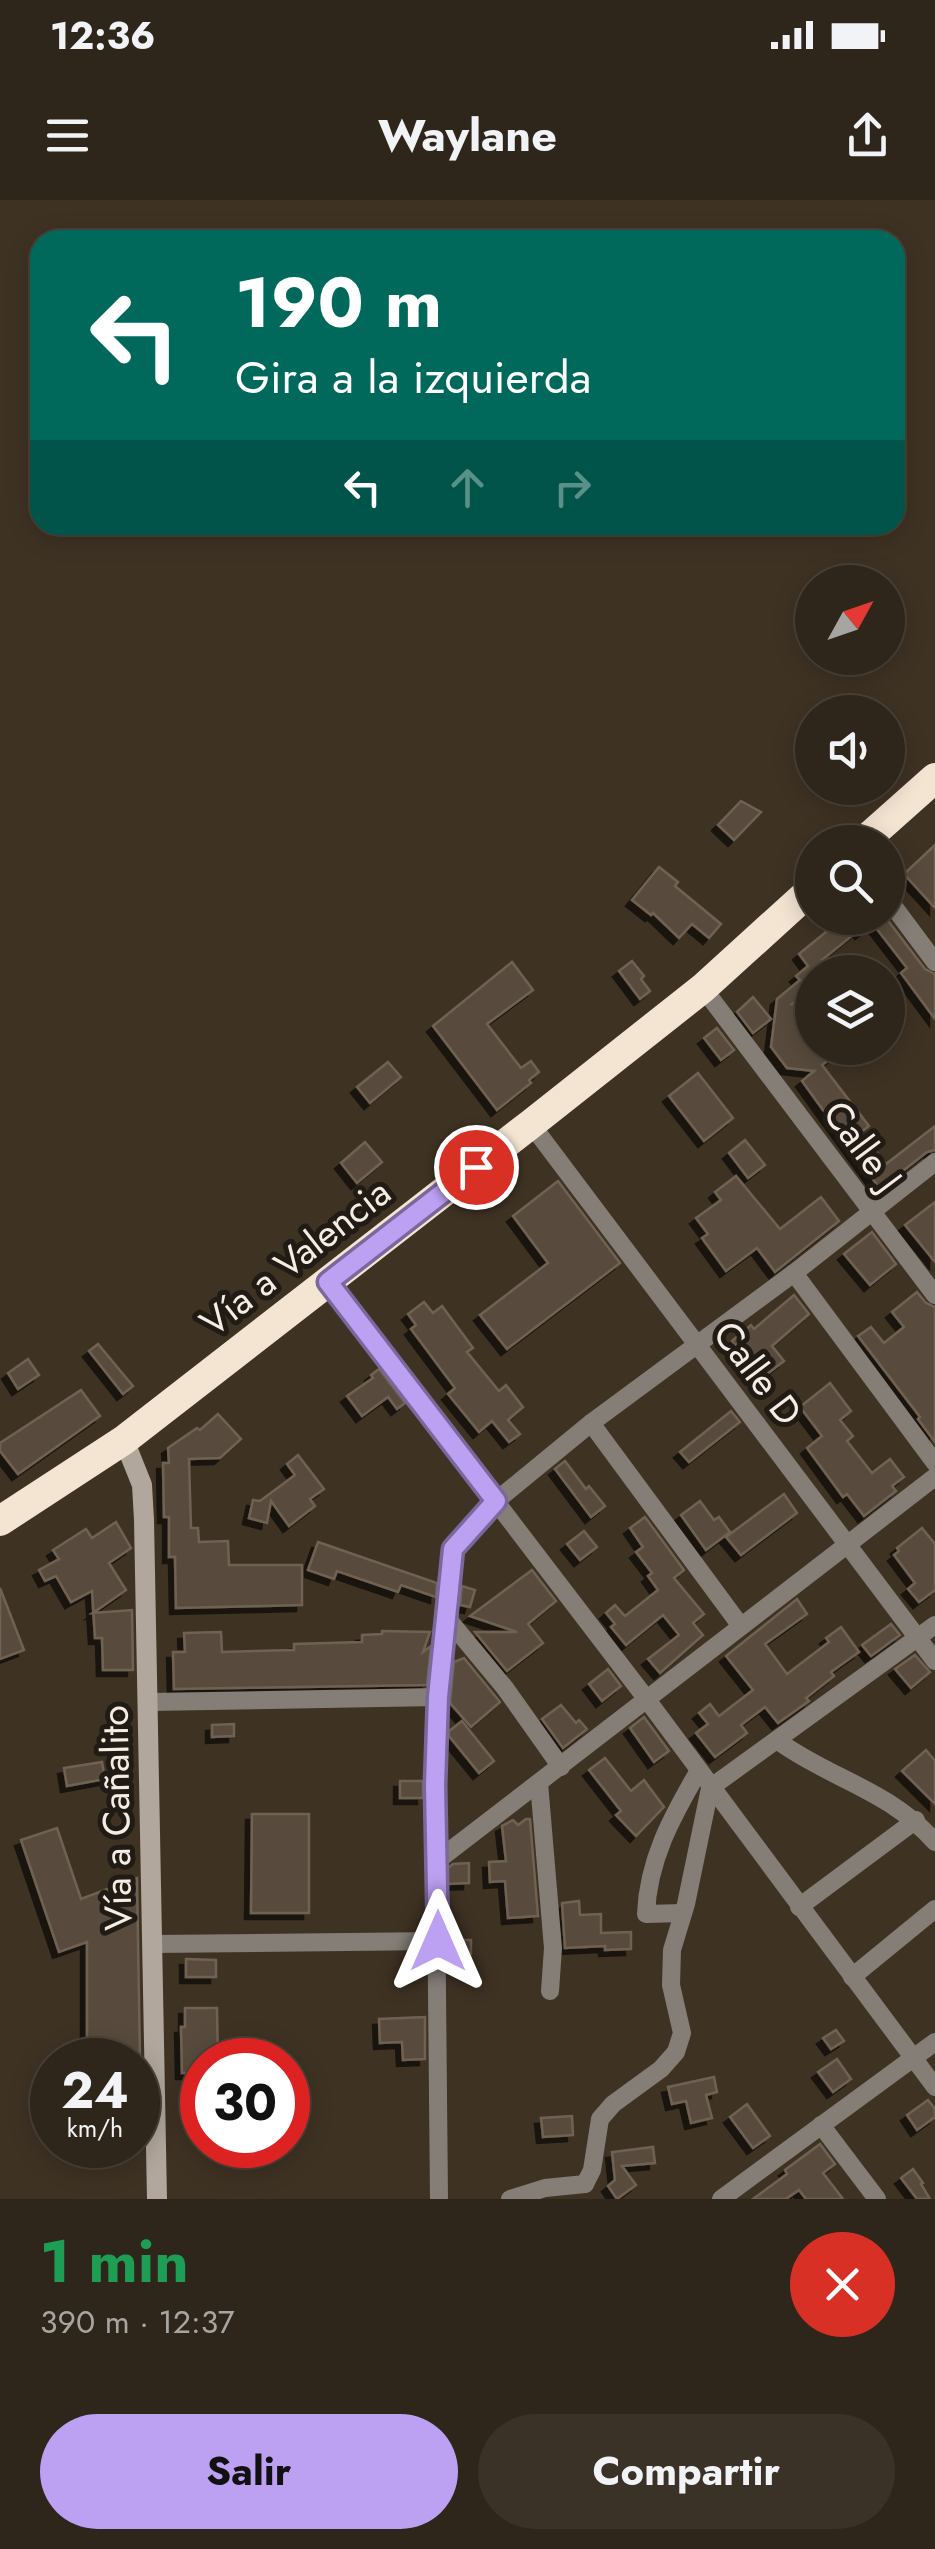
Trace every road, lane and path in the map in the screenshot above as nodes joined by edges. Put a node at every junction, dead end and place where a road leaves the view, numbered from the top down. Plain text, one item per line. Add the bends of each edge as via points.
1 (935, 778) edge
2 (883, 825) edge
3 (795, 904) edge
4 (905, 921) edge
5 (935, 961) edge
6 (703, 988) junction
7 (531, 1124) junction
8 (935, 1162) edge
9 (872, 1212) junction
10 (794, 1273) junction
11 (328, 1282) junction
12 (935, 1296) edge
13 (697, 1346) junction
14 (592, 1423) junction
15 (124, 1440) junction
16 (935, 1463) edge
17 (935, 1477) edge
18 (496, 1501) junction
19 (0, 1521) edge
20 (848, 1546) junction
21 (447, 1618) junction
22 (935, 1625) edge
23 (740, 1626) junction
24 (917, 1638) junction
25 (935, 1661) edge
26 (438, 1697) junction
27 (645, 1698) junction
28 (149, 1702) junction
29 (778, 1740) junction
30 (561, 1767) junction
31 (698, 1772) junction
32 (540, 1783) junction
33 (710, 1788) junction
34 (916, 1820) junction
35 (935, 1842) edge
36 (438, 1860) junction
37 (798, 1906) junction
38 (935, 1910) edge
39 (683, 1914) junction
40 (438, 1941) junction
41 (153, 1944) junction
42 (852, 1977) junction
43 (550, 1991) dead end
44 (935, 2042) edge
45 (913, 2058) junction
46 (935, 2086) edge
47 (820, 2125) junction
48 (591, 2192) edge
49 (732, 2196) edge
50 (157, 2199) edge
51 (439, 2199) edge
52 (510, 2199) edge
53 (877, 2199) edge

1 - 2 highway
3 - 6 highway, Vía a Valencia
4 - 5 street
6 - 7 highway, Vía a Valencia
6 - 9 street, Calle J
7 - 11 highway, Vía a Valencia
7 - 13 street, Calle D
8 - 9 street
9 - 10 street
9 - 12 street, Calle J
10 - 13 street
10 - 16 street
11 - 15 highway, Vía a Valencia
11 - 18 street
13 - 14 street
13 - 20 street, Calle D
14 - 18 street
14 - 23 street
15 - 19 highway, Vía a Valencia
15 - 28 main road, Vía a Cañalito via 142,1485
17 - 20 street
18 - 21 street via 453,1549
18 - 27 street
20 - 23 street
20 - 24 street, Calle D
21 - 26 street
21 - 30 street
22 - 24 street
23 - 27 street
24 - 25 street, Calle D
24 - 29 street
26 - 28 street
26 - 36 street
27 - 30 street
27 - 31 street
28 - 41 main road, Vía a Cañalito
29 - 33 street
29 - 34 street
30 - 32 street
31 - 33 street
31 - 39 street via 664,1832 647,1896 646,1914
32 - 36 street
32 - 43 street
33 - 37 street
33 - 39 street
34 - 35 street
34 - 37 street
36 - 40 street
37 - 42 street
38 - 42 street
39 - 48 street via 672,1950 671,1985 682,2033 676,2052 600,2120
40 - 41 street
40 - 51 street
41 - 50 main road, Vía a Cañalito
42 - 45 street
44 - 45 street
45 - 46 street
45 - 47 street
47 - 49 street
47 - 53 street
48 - 52 street via 545,2188

